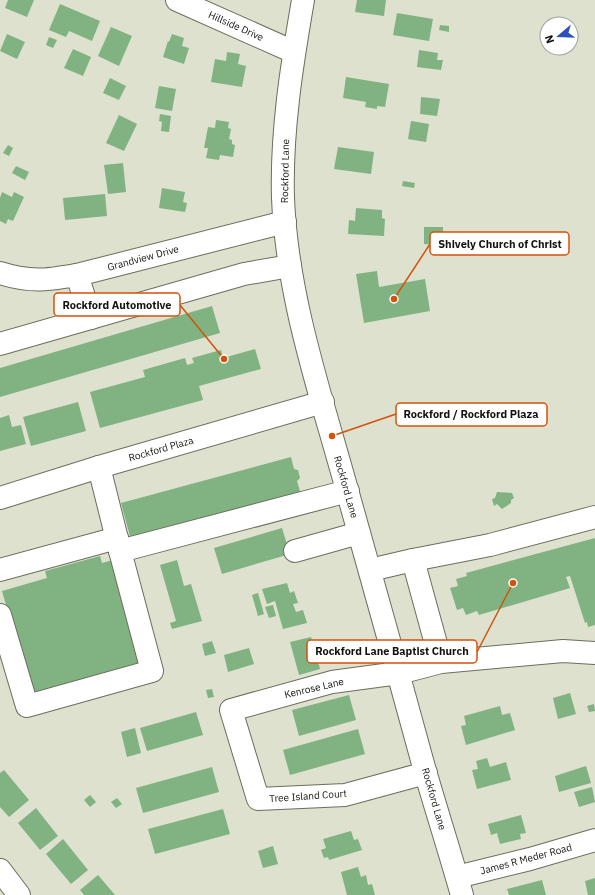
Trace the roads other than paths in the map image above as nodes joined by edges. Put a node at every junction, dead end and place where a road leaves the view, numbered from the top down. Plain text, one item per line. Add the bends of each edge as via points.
1 (177, 0) edge
2 (303, 0) edge
3 (294, 52) junction
4 (285, 222) junction
5 (290, 266) junction
6 (0, 273) edge
7 (77, 275) junction
8 (91, 318) junction
9 (0, 344) edge
10 (322, 402) junction
11 (98, 468) junction
12 (348, 491) junction
13 (0, 498) edge
14 (595, 517) edge
15 (359, 533) junction
16 (118, 544) junction
17 (295, 551) dead end
18 (413, 560) junction
19 (0, 570) edge
20 (370, 570) junction
21 (0, 615) edge
22 (595, 653) edge
23 (442, 662) junction
24 (399, 673) junction
25 (231, 710) joint
26 (426, 773) junction
27 (595, 840) edge
28 (0, 870) edge
29 (459, 886) edge
30 (19, 895) edge

1 - 3 street, Hillside Drive
2 - 3 street, Rockford Lane
3 - 4 street, Rockford Lane via 285,142
4 - 5 street, Rockford Lane
4 - 7 street, Grandview Drive
5 - 8 street via 244,274
5 - 10 street, Rockford Lane
6 - 7 street, Grandview Drive via 26,280
7 - 8 street
8 - 9 street
10 - 11 street, Rockford Plaza
10 - 12 street, Rockford Lane
11 - 13 street, Rockford Plaza
11 - 16 street
12 - 15 street, Rockford Lane
12 - 16 street
14 - 18 street via 490,545
15 - 17 street
15 - 20 street, Rockford Lane
16 - 19 street
16 - 21 street via 152,671 27,706
18 - 20 street
18 - 23 street
20 - 24 street, Rockford Lane
22 - 23 street, Kenrose Lane via 563,651
23 - 24 street, Kenrose Lane
24 - 25 street, Kenrose Lane via 332,682
24 - 26 street, Rockford Lane
25 - 26 street, Tree Island Court via 258,799 345,795
26 - 29 street, Rockford Lane
27 - 29 street, James R Meder Road via 530,859
28 - 30 street

